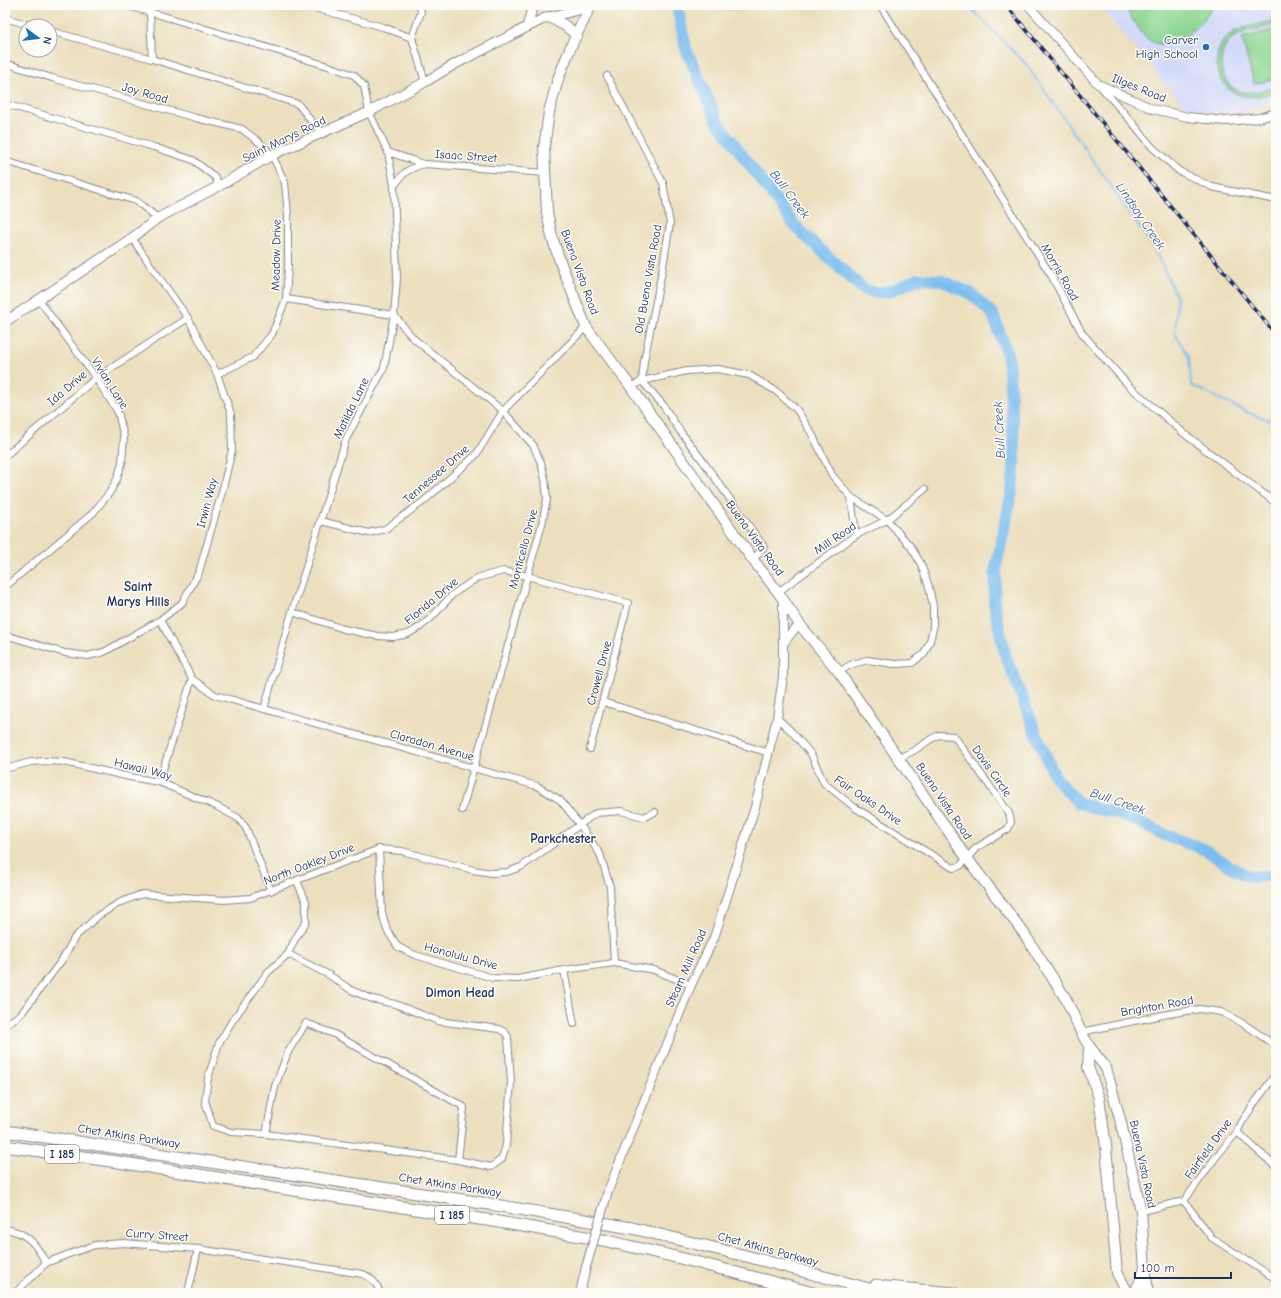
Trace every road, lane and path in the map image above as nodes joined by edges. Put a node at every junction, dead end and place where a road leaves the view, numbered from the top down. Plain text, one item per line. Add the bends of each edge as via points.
1 (124, 5) edge
2 (304, 5) edge
3 (419, 5) edge
4 (533, 5) edge
5 (880, 5) edge
6 (1028, 5) edge
7 (589, 6) edge
8 (150, 8) edge
9 (549, 17) junction
10 (5, 18) edge
11 (18, 22) edge
12 (527, 27) junction
13 (58, 33) edge
14 (577, 35) junction
15 (412, 38) junction
16 (152, 59) junction
17 (5, 63) edge
18 (607, 76) dead end
19 (425, 82) junction
20 (1098, 84) junction
21 (5, 104) edge
22 (369, 112) junction
23 (1276, 113) edge
24 (322, 133) junction
25 (388, 152) junction
26 (272, 155) junction
27 (5, 161) edge
28 (425, 164) junction
29 (545, 173) junction
30 (219, 186) junction
31 (394, 186) junction
32 (1276, 200) edge
33 (158, 218) junction
34 (132, 238) junction
35 (39, 300) junction
36 (286, 300) junction
37 (394, 315) junction
38 (188, 318) junction
39 (5, 322) edge
40 (586, 327) junction
41 (217, 374) junction
42 (96, 378) junction
43 (642, 381) junction
44 (631, 387) junction
45 (503, 411) junction
46 (5, 456) edge
47 (925, 489) dead end
48 (851, 497) junction
49 (1276, 503) edge
50 (887, 520) junction
51 (321, 521) junction
52 (856, 535) junction
53 (753, 560) junction
54 (527, 576) junction
55 (5, 587) edge
56 (778, 592) junction
57 (784, 601) junction
58 (628, 603) joint
59 (292, 612) junction
60 (160, 620) junction
61 (800, 625) junction
62 (5, 635) edge
63 (783, 645) junction
64 (839, 672) junction
65 (192, 679) junction
66 (603, 702) junction
67 (264, 709) junction
68 (777, 718) junction
69 (590, 749) dead end
70 (769, 753) junction
71 (899, 758) junction
72 (473, 768) junction
73 (5, 769) edge
74 (159, 782) junction
75 (462, 810) dead end
76 (655, 812) dead end
77 (580, 825) junction
78 (379, 849) junction
79 (966, 857) junction
80 (298, 881) junction
81 (271, 891) junction
82 (288, 954) junction
83 (614, 963) junction
84 (564, 970) junction
85 (691, 985) junction
86 (574, 1024) dead end
87 (5, 1025) edge
88 (1081, 1032) junction
89 (1089, 1046) junction
90 (1276, 1046) edge
91 (1276, 1074) edge
92 (5, 1130) edge
93 (1237, 1132) junction
94 (266, 1134) junction
95 (5, 1146) edge
96 (458, 1160) junction
97 (1276, 1167) edge
98 (1184, 1200) junction
99 (1141, 1211) junction
100 (5, 1229) edge
101 (198, 1249) junction
102 (46, 1263) junction
103 (775, 1264) junction
104 (1144, 1269) junction
105 (1276, 1279) edge
106 (782, 1285) junction
107 (15, 1293) edge
108 (188, 1293) edge
109 (380, 1293) edge
110 (580, 1293) edge
111 (800, 1293) edge
112 (813, 1293) edge
113 (884, 1293) edge
114 (954, 1293) edge
115 (1128, 1293) edge
116 (1136, 1293) edge
117 (1147, 1293) edge

1 - 8 street, Matilda Lane
2 - 15 street
3 - 15 street via 421,12
4 - 12 main road
5 - 49 street, Morris Road via 1051,275 1082,333 1128,385 1186,435
6 - 20 street, Illges Road
7 - 9 main road, Saint Marys Road
7 - 14 main road, Buena Vista Road
8 - 16 street
8 - 22 street, Matilda Lane via 354,75 364,86
9 - 12 main road, Saint Marys Road
9 - 14 main road
10 - 11 street
12 - 19 main road, Saint Marys Road
13 - 16 street
14 - 29 main road, Buena Vista Road via 558,79 549,112 544,148
15 - 19 street
16 - 24 street via 298,104
17 - 26 street, Joy Road via 242,129
18 - 43 street, Old Buena Vista Road via 663,183 670,224
19 - 22 main road, Saint Marys Road
20 - 23 street, Illges Road via 1153,109 1188,117 1225,121 1259,118
20 - 32 street via 1152,147 1179,171 1212,187
21 - 30 street via 193,160 215,178
22 - 24 main road, Saint Marys Road
22 - 25 street, Matilda Lane
24 - 26 main road, Saint Marys Road
25 - 28 street
25 - 31 street, Matilda Lane
26 - 30 main road, Saint Marys Road
26 - 36 street, Meadow Drive via 285,183 288,215
27 - 33 street via 136,200
28 - 29 street, Isaac Street
28 - 31 street, Isaac Street via 408,169
29 - 40 main road, Buena Vista Road via 547,212 552,237
30 - 33 main road, Saint Marys Road
31 - 37 street, Matilda Lane via 397,278
33 - 34 main road, Saint Marys Road
34 - 35 main road, Saint Marys Road
34 - 38 street, Irwin Way
35 - 39 main road, Saint Marys Road
35 - 42 street, Vivian Lane
36 - 37 street
36 - 41 street, Meadow Drive via 272,334 253,357
37 - 45 street, Monticello Drive via 413,338
37 - 51 street, Matilda Lane via 384,368 346,439
38 - 41 street, Irwin Way
38 - 42 street, Ida Drive
40 - 44 main road, Buena Vista Road
40 - 45 street, Tennessee Drive
41 - 60 street, Irwin Way via 231,414 232,450 199,572 182,603
42 - 46 street, Ida Drive
42 - 55 street, Vivian Lane via 118,412 124,437 122,463 117,479 93,513
43 - 44 street
43 - 48 street via 687,371 718,369 749,375 776,391 797,410 832,475
43 - 53 street via 764,547
44 - 53 main road, Buena Vista Road
45 - 51 street, Tennessee Drive via 476,455 424,501 385,529 369,533
45 - 54 street, Monticello Drive via 533,446 545,479 547,499 544,518
47 - 50 street, Mill Road
48 - 50 street
48 - 52 street
50 - 52 street, Mill Road
50 - 64 street via 911,547 921,564 933,606 930,641 924,654 912,663 894,664 867,660
51 - 59 street, Matilda Lane
52 - 56 street, Mill Road
53 - 56 main road, Buena Vista Road
54 - 58 street, Florida Drive
54 - 59 street, Florida Drive via 503,571 477,578 453,594 420,627 408,634 393,637 344,629
54 - 72 street, Monticello Drive
56 - 57 main road, Buena Vista Road
57 - 61 main road, Buena Vista Road
57 - 63 street, Steam Mill Road
58 - 66 street, Crowell Drive
59 - 67 street, Matilda Lane
60 - 62 street, Irwin Way via 104,652 88,656 65,653
60 - 65 street, Claradon Avenue
61 - 63 street
61 - 64 main road, Buena Vista Road
63 - 68 street, Steam Mill Road via 783,677
64 - 71 main road, Buena Vista Road
65 - 67 street, Claradon Avenue via 215,696
65 - 74 street
66 - 69 street, Crowell Drive
66 - 70 street
67 - 72 street, Claradon Avenue
68 - 70 street, Steam Mill Road
68 - 79 street, Fair Oaks Drive via 811,754 824,783 854,806 952,868 960,866
70 - 85 street, Steam Mill Road via 714,938
71 - 79 main road, Buena Vista Road
71 - 79 street, Davis Circle via 939,735 954,736 1009,813 1011,822 1008,829
72 - 75 street, Monticello Drive
72 - 77 street, Claradon Avenue via 537,786 560,800
73 - 74 street, Hawaii Way via 31,762 64,762
74 - 81 street, Hawaii Way via 238,818 246,828
76 - 77 street, North Oakley Drive via 644,816 621,811 596,813
77 - 78 street, North Oakley Drive via 521,866 508,872 473,870 402,851
77 - 83 street, Claradon Avenue via 600,854 610,887
78 - 80 street, North Oakley Drive
78 - 84 street, Honolulu Drive via 382,913 386,930 398,947 415,955 493,978 518,979
79 - 88 main road, Buena Vista Road via 1023,932 1066,999
80 - 81 street, North Oakley Drive
80 - 82 street via 306,902 306,922
81 - 87 street, North Oakley Drive via 250,898 224,900 142,894 121,902 99,915 75,937 62,960 21,1014
82 - 94 street via 268,972 219,1043 208,1078 205,1100 213,1126 231,1132
82 - 96 street via 372,999 395,1004 438,1021 505,1032 508,1037 511,1082 506,1145 502,1159 491,1167
83 - 84 street, Honolulu Drive
83 - 85 street, Honolulu Drive via 654,970
84 - 86 street
85 - 110 street, Steam Mill Road, bridge via 608,1191
88 - 89 main road, Buena Vista Road
88 - 90 street, Brighton Road via 1200,1009 1221,1012
89 - 99 main road, Buena Vista Road via 1106,1068
89 - 115 main road via 1088,1067 1099,1098 1106,1146 1117,1273
91 - 93 street, Fairfield Drive
92 - 103 highway, Chet Atkins Parkway / I 185 via 632,1228
93 - 97 street
93 - 98 street, Fairfield Drive
94 - 96 street
94 - 96 street via 275,1086 288,1052 306,1023 334,1034 464,1107
95 - 106 highway, I 185 via 603,1240
98 - 99 street
98 - 105 street via 1212,1238
99 - 104 main road, Buena Vista Road
100 - 102 street via 25,1235 37,1247
101 - 102 street, Curry Street via 124,1244 95,1245
101 - 108 street
101 - 109 street, Curry Street via 363,1274 371,1277
102 - 107 street, Curry Street
103 - 113 highway, Chet Atkins Parkway / I 185
103 - 114 highway via 886,1287
104 - 116 main road, Buena Vista Road
104 - 117 highway
106 - 111 highway
106 - 112 highway, I 185

